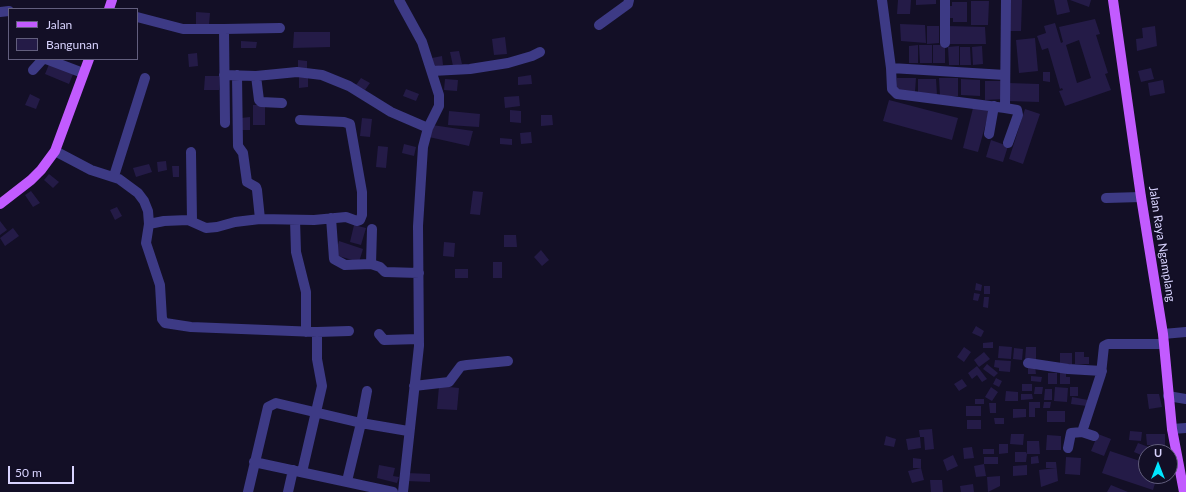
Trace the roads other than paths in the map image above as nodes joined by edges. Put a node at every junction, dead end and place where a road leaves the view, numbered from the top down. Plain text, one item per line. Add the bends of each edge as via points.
1 (399, 0) edge
2 (629, 0) edge
3 (882, 0) edge
4 (945, 0) edge
5 (1006, 0) edge
6 (1113, 0) edge
7 (138, 17) edge
8 (599, 25) dead end
9 (280, 28) dead end
10 (224, 29) junction
11 (945, 43) dead end
12 (540, 52) dead end
13 (42, 60) edge
14 (49, 60) edge
15 (89, 60) edge
16 (891, 68) junction
17 (33, 70) dead end
18 (432, 71) junction
19 (83, 73) junction
20 (224, 75) junction
21 (237, 75) junction
22 (1005, 75) junction
23 (256, 76) junction
24 (145, 78) dead end
25 (282, 104) dead end
26 (994, 106) junction
27 (1005, 108) junction
28 (300, 120) dead end
29 (225, 123) dead end
30 (428, 128) junction
31 (989, 134) dead end
32 (1008, 143) dead end
33 (55, 151) junction
34 (191, 152) dead end
35 (114, 176) junction
36 (1141, 197) junction
37 (1106, 198) dead end
38 (0, 204) edge
39 (331, 218) junction
40 (260, 219) junction
41 (295, 220) junction
42 (192, 221) junction
43 (150, 224) junction
44 (372, 229) dead end
45 (371, 264) junction
46 (419, 273) junction
47 (349, 331) dead end
48 (306, 332) junction
49 (318, 332) junction
50 (1186, 332) edge
51 (379, 334) dead end
52 (419, 339) junction
53 (1163, 339) junction
54 (508, 361) dead end
55 (1028, 363) dead end
56 (1102, 371) junction
57 (414, 386) junction
58 (366, 391) dead end
59 (1168, 396) junction
60 (1186, 399) edge
61 (316, 413) junction
62 (361, 423) junction
63 (1186, 428) edge
64 (1172, 429) junction
65 (408, 431) junction
66 (1082, 432) junction
67 (1094, 436) dead end
68 (1068, 448) dead end
69 (254, 462) junction
70 (298, 471) junction
71 (347, 481) junction
72 (1185, 491) edge
73 (248, 492) edge
74 (288, 492) edge
75 (392, 492) edge
76 (403, 492) edge

1 - 18 street via 420,37
2 - 8 street via 628,4
3 - 16 street
4 - 11 street
5 - 22 street
6 - 36 main road, Jalan Raya Ngamplang
7 - 10 street via 183,29
9 - 10 street
10 - 20 street
12 - 18 street via 508,63
13 - 17 street
14 - 19 street
15 - 19 main road
16 - 22 street
16 - 26 street via 892,89 897,94
18 - 30 street via 439,95 439,106
19 - 33 main road
20 - 21 street
20 - 29 street
21 - 23 street
21 - 40 street via 238,146 243,153 247,182 257,190
22 - 27 street
23 - 25 street via 257,96 260,102
23 - 30 street via 297,72 327,76 349,86 391,112
24 - 35 street
26 - 27 street
26 - 31 street
27 - 32 street via 1017,110 1018,115
28 - 39 street via 346,122 351,127 362,192 362,218 357,221 346,217
30 - 46 street via 423,147 419,200
33 - 35 street via 91,170
33 - 38 main road via 31,180
34 - 42 street
35 - 43 street via 138,193 148,211
36 - 37 street
36 - 53 main road, Jalan Raya Ngamplang
39 - 41 street
39 - 45 street via 334,258 345,265
40 - 41 street
40 - 42 street via 206,228
41 - 48 street via 296,252 306,292
42 - 43 street
43 - 48 street via 146,243 160,285 162,319 165,323 191,327
44 - 45 street
45 - 46 street via 386,272
46 - 52 street
47 - 49 street
48 - 49 street
49 - 61 street via 317,358 322,386
50 - 53 street
51 - 52 street via 384,340
52 - 57 street
53 - 56 street via 1105,345
53 - 59 main road, Jalan Raya Ngamplang
54 - 57 street via 461,366 449,382
55 - 56 street
56 - 66 street
57 - 65 street
58 - 62 street
59 - 60 street
59 - 64 main road, Jalan Raya Ngamplang
61 - 62 street
61 - 69 street via 276,403 269,406
61 - 70 street
62 - 65 street
62 - 71 street
63 - 64 street
64 - 72 main road, Jalan Raya Ngamplang
65 - 76 street
66 - 67 street
66 - 68 street via 1071,433
69 - 70 street
69 - 73 street
70 - 71 street
70 - 74 street
71 - 75 street

